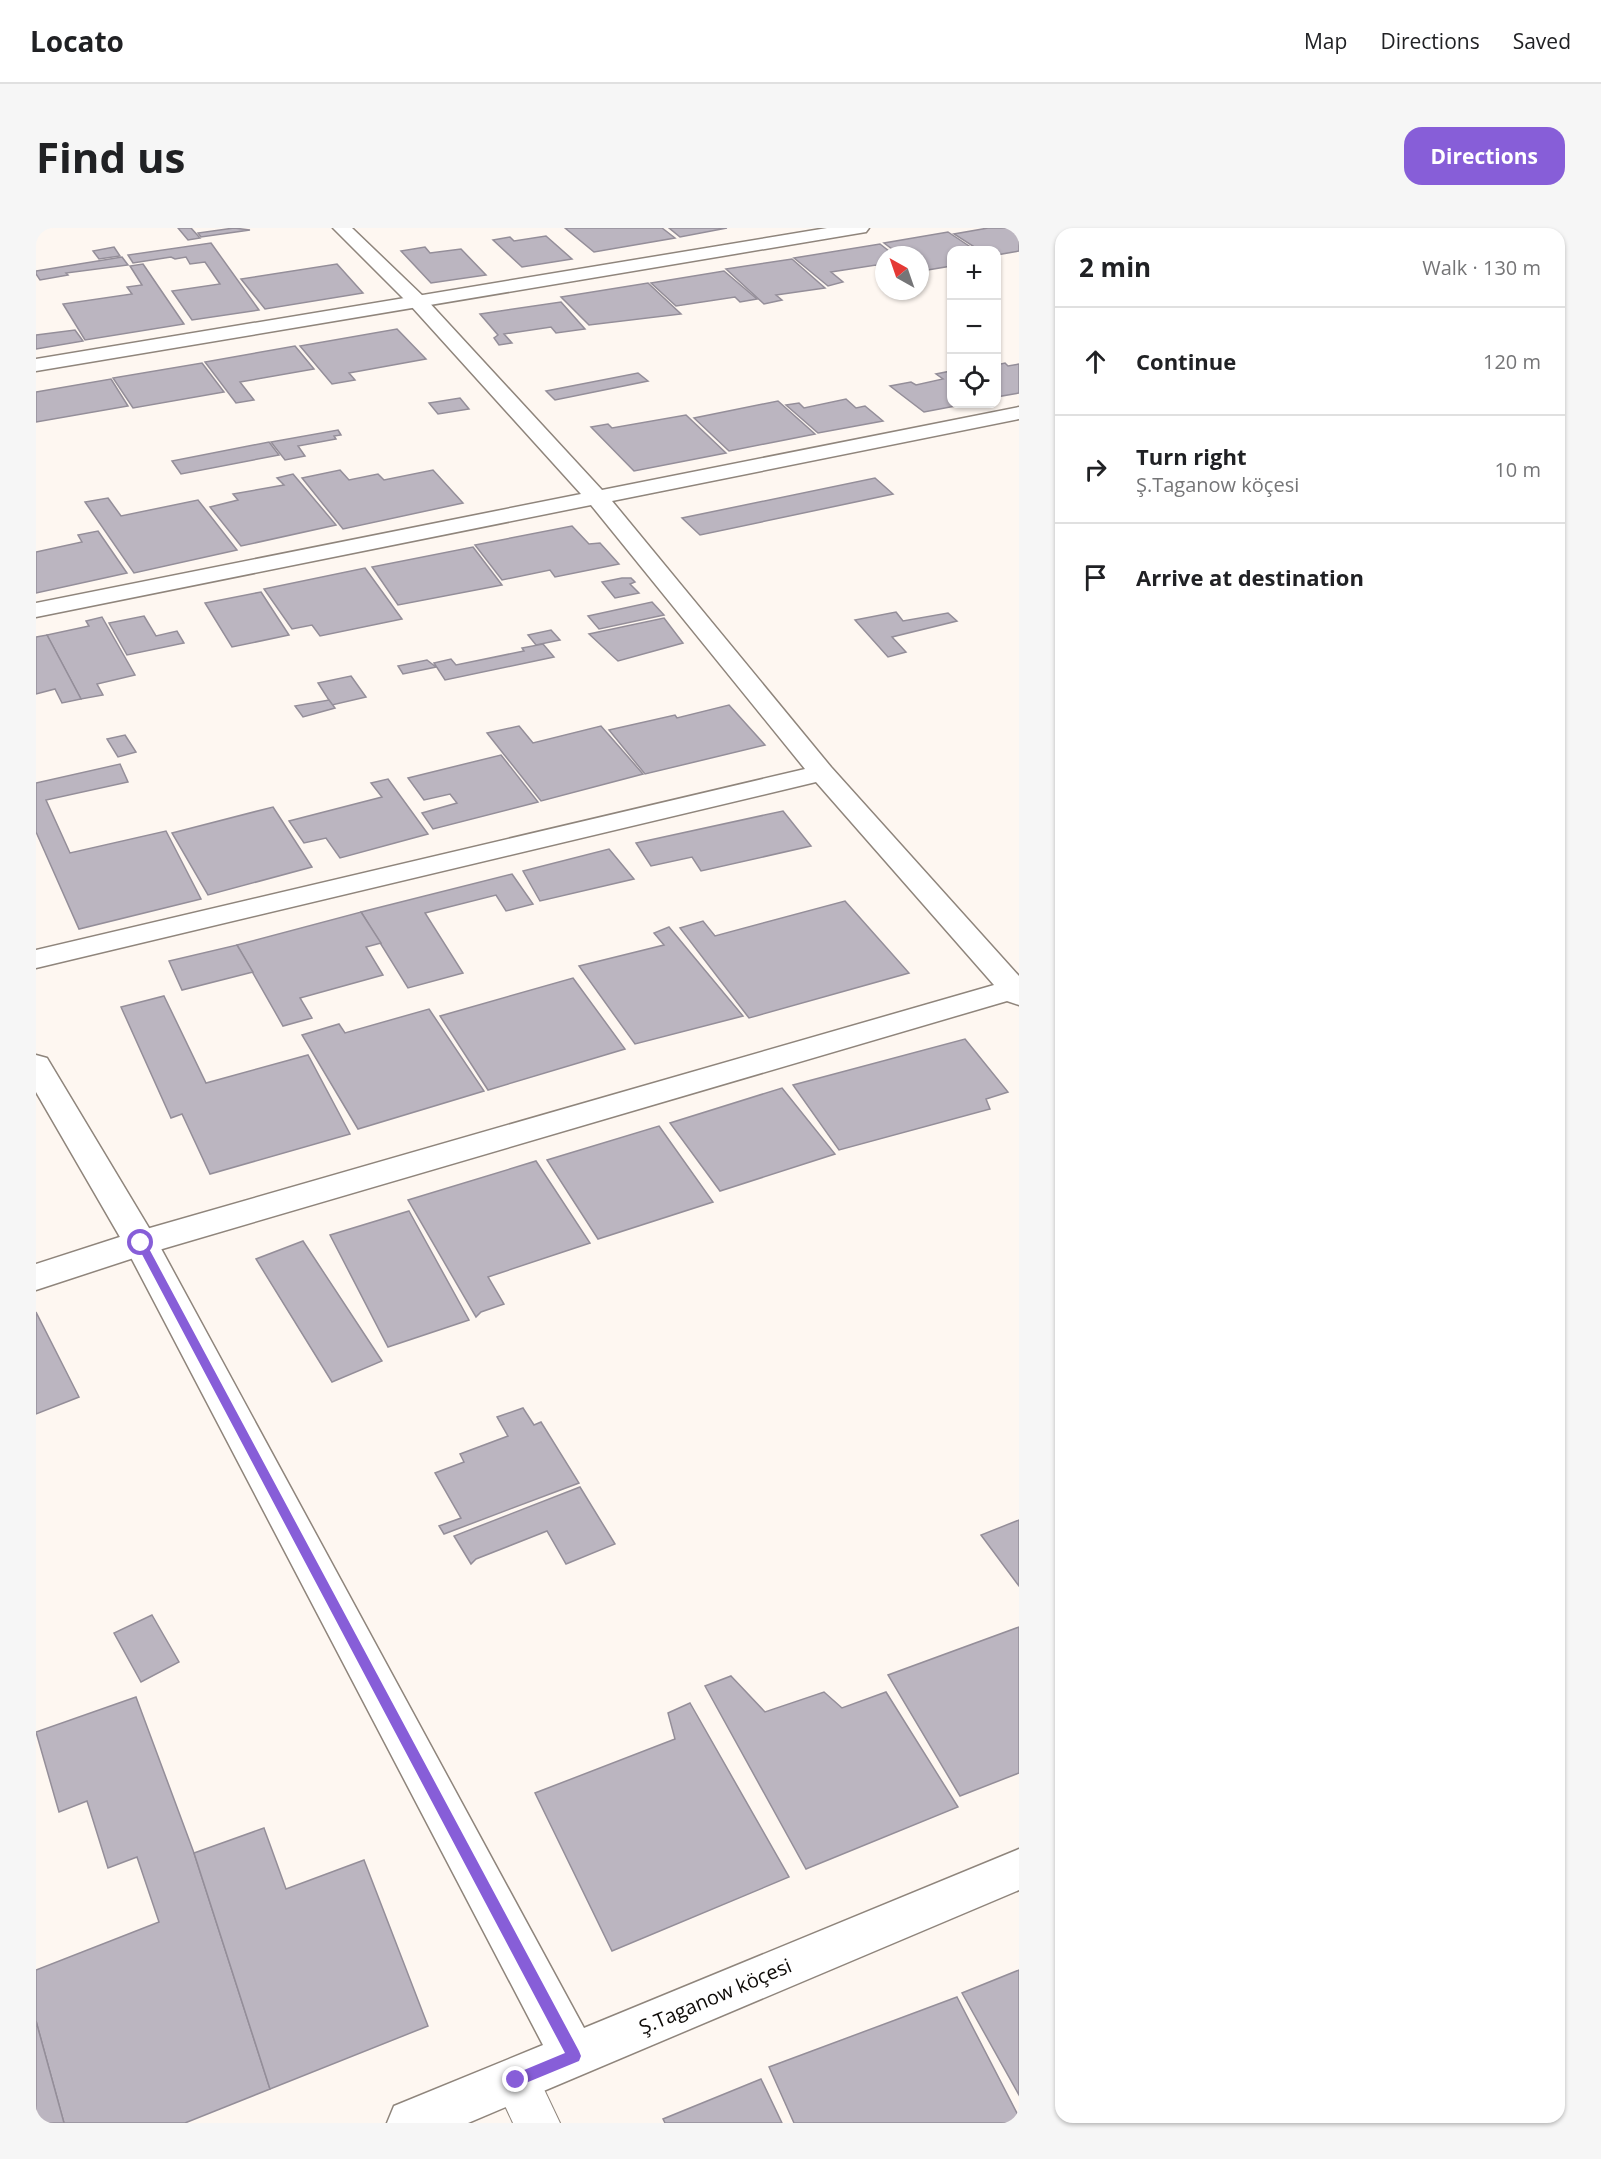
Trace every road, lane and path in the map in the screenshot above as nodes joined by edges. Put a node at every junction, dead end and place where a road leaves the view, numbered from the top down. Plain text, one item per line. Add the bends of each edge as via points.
1 (342, 228) edge
2 (860, 228) edge
3 (418, 302) junction
4 (36, 365) edge
5 (1019, 413) edge
6 (597, 498) junction
7 (36, 610) edge
8 (822, 773) junction
9 (36, 959) edge
10 (1016, 992) edge
11 (36, 1065) edge
12 (141, 1243) junction
13 (36, 1277) edge
14 (1019, 1869) edge
15 (574, 2056) junction
16 (516, 2080) junction
17 (411, 2123) edge
18 (537, 2123) edge

1 - 3 street
2 - 3 street
3 - 4 street
3 - 6 street
5 - 6 street
6 - 7 street
6 - 8 street
8 - 9 street
8 - 10 street
10 - 12 street
11 - 12 street
12 - 13 street
12 - 15 street
14 - 15 street, Ş.Taganow köçesi
15 - 16 street, Ş.Taganow köçesi
16 - 17 street, Ş.Taganow köçesi
16 - 18 lane

